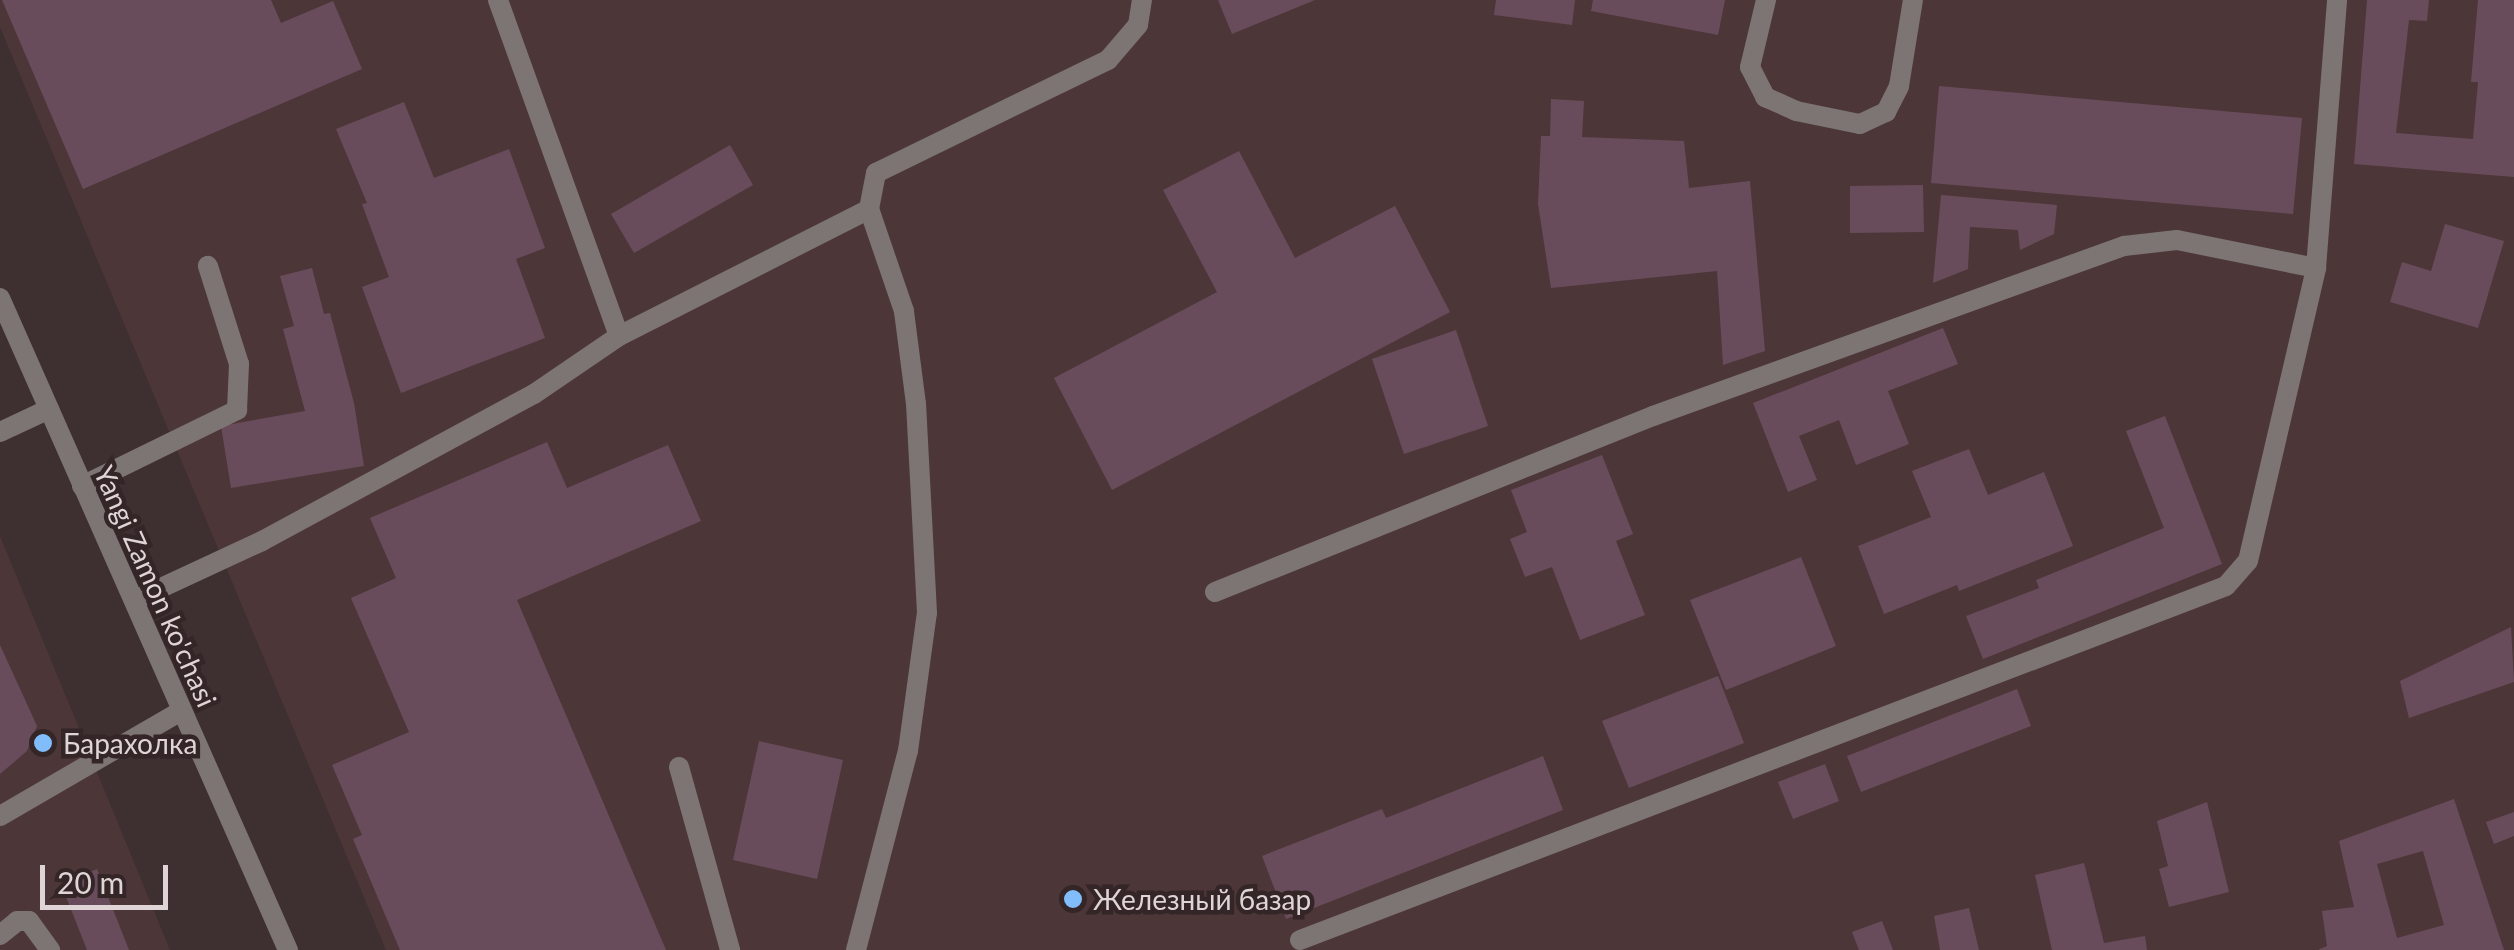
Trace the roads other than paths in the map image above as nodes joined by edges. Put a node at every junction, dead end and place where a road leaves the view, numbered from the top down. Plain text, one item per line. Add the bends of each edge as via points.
1 (498, 0) edge
2 (1142, 0) edge
3 (1766, 0) edge
4 (1914, 0) edge
5 (2337, 0) edge
6 (868, 209) junction
7 (208, 266) dead end
8 (2316, 268) junction
9 (0, 298) edge
10 (618, 336) junction
11 (48, 409) junction
12 (0, 432) edge
13 (82, 486) junction
14 (1215, 592) dead end
15 (135, 600) junction
16 (182, 711) junction
17 (679, 767) dead end
18 (0, 816) edge
19 (0, 935) edge
20 (1300, 940) dead end
21 (50, 950) edge
22 (288, 950) edge
23 (730, 950) edge
24 (856, 950) edge

1 - 10 street
2 - 6 street via 1138,26 1108,60 876,173
3 - 4 street via 1750,67 1765,97 1860,124 1886,112 1899,86
5 - 8 street
6 - 10 street
6 - 24 street via 904,311 927,614 908,751
7 - 13 street via 239,364 237,410
8 - 14 street via 2177,240 2124,246 1653,416
8 - 20 street via 2248,561 2226,586
9 - 11 street, Yangi Zamon ko'chasi
10 - 15 street via 534,394 262,541
11 - 12 street
11 - 13 street, Yangi Zamon ko'chasi
13 - 15 street, Yangi Zamon ko'chasi
15 - 16 street, Yangi Zamon ko'chasi
16 - 18 street
16 - 22 street, Yangi Zamon ko'chasi
17 - 23 street
19 - 21 street via 29,921

